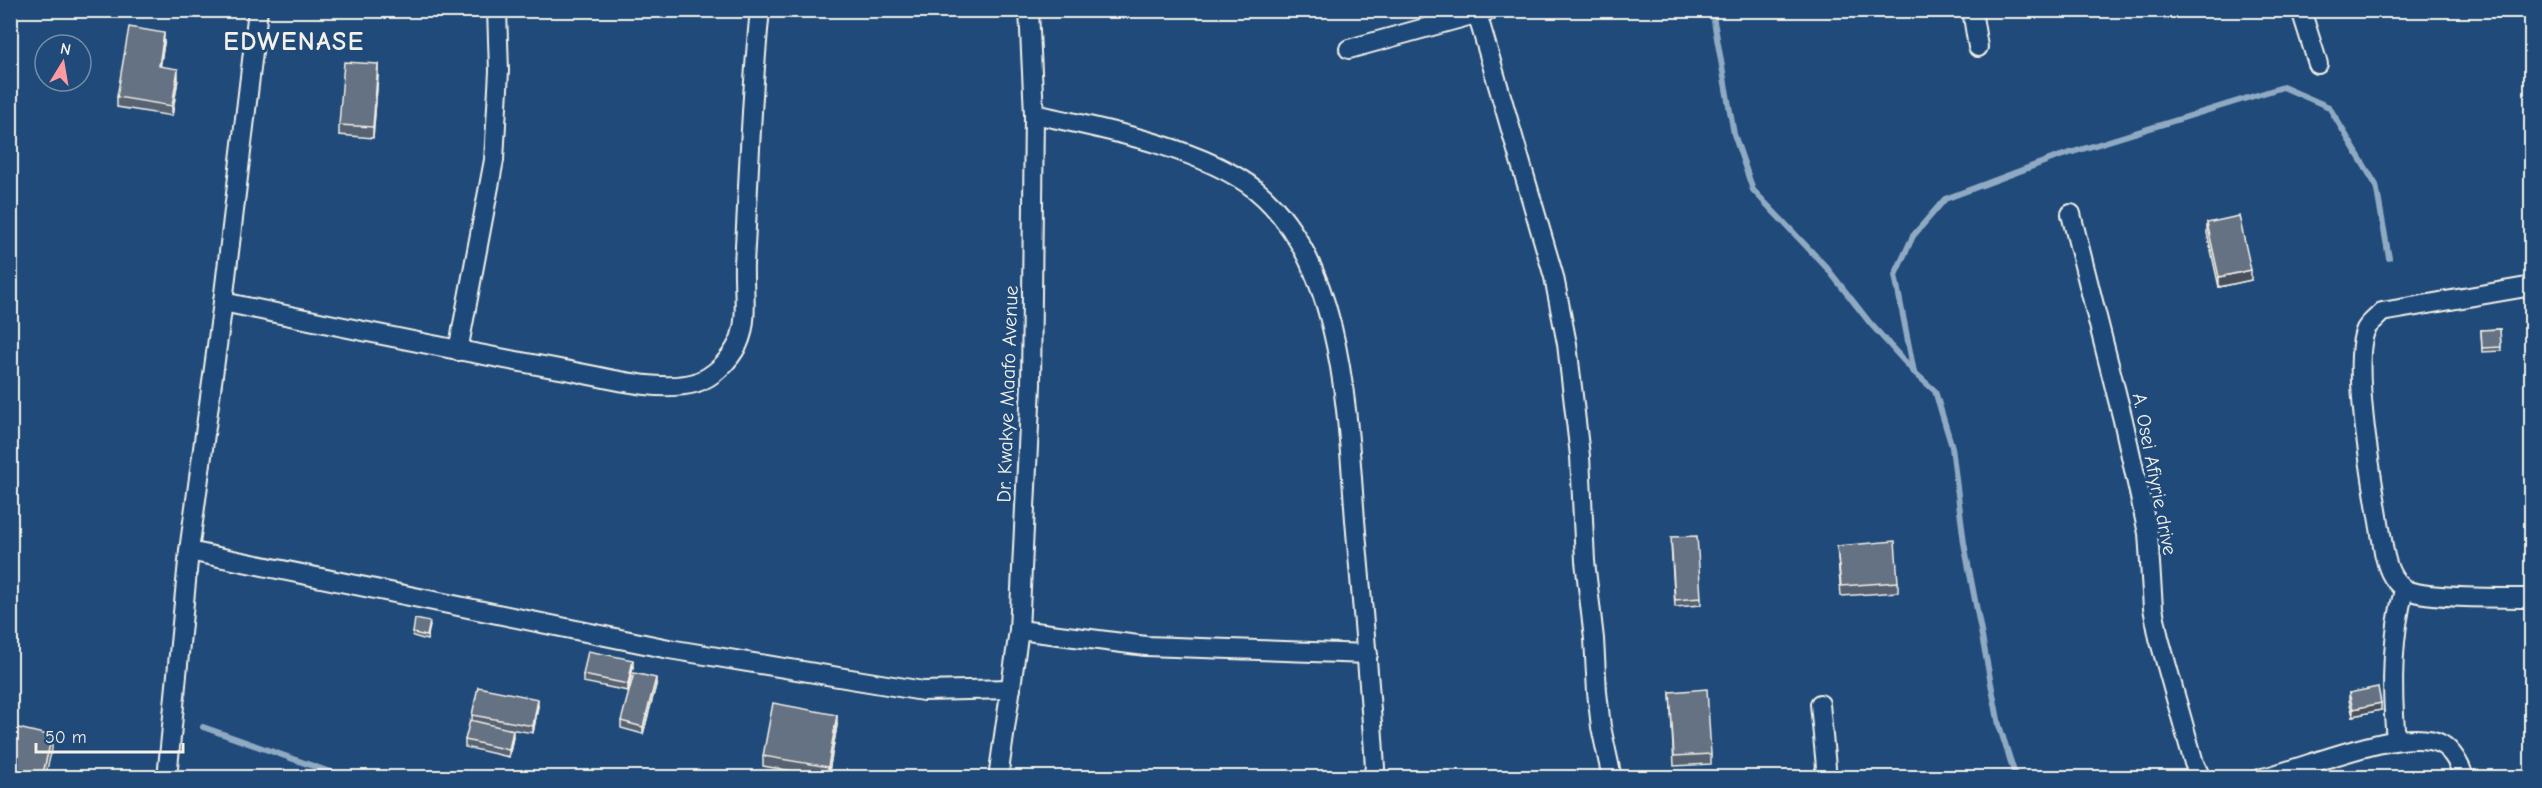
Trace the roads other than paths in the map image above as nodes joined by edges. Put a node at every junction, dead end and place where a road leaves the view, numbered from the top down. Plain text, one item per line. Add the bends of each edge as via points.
1 (258, 10) edge
2 (497, 10) edge
3 (760, 10) edge
4 (1029, 10) edge
5 (1972, 10) edge
6 (2301, 10) edge
7 (1481, 12) edge
8 (1978, 47) dead end
9 (1348, 49) dead end
10 (2319, 63) dead end
11 (1034, 114) junction
12 (2071, 214) dead end
13 (2532, 286) edge
14 (223, 302) junction
15 (458, 351) junction
16 (189, 551) junction
17 (2404, 590) junction
18 (2532, 598) edge
19 (1019, 630) junction
20 (1368, 654) junction
21 (1011, 689) junction
22 (1820, 704) dead end
23 (2396, 740) junction
24 (1376, 774) edge
25 (167, 777) edge
26 (998, 777) edge
27 (1612, 777) edge
28 (1823, 777) edge
29 (2201, 777) edge
30 (2262, 777) edge
31 (2464, 777) edge

1 - 14 street
2 - 15 street via 499,71 494,160
3 - 15 street via 743,331 719,369 695,383 647,384
4 - 11 street, Dr. Kwakye Maafo Avenue
5 - 8 street
6 - 10 street
7 - 9 street
7 - 27 street via 1551,267 1567,344 1580,456 1597,692
11 - 19 street, Dr. Kwakye Maafo Avenue via 1031,385
11 - 20 street via 1136,138 1220,169 1265,198 1296,235 1324,304 1341,377 1349,426
12 - 29 street, A. Osei Afiyrie drive via 2148,533 2159,638
13 - 17 street via 2382,312 2366,328 2360,360 2361,388 2384,552 2389,572
14 - 15 street
14 - 16 street
16 - 21 street via 692,653 923,691
16 - 25 street
17 - 18 street via 2439,596
17 - 23 street via 2394,640
19 - 20 street via 1146,646
19 - 21 street, Dr. Kwakye Maafo Avenue
20 - 24 street
21 - 26 street, Dr. Kwakye Maafo Avenue
22 - 28 street via 1826,767
23 - 30 street
23 - 31 street via 2419,738 2441,744 2456,759

